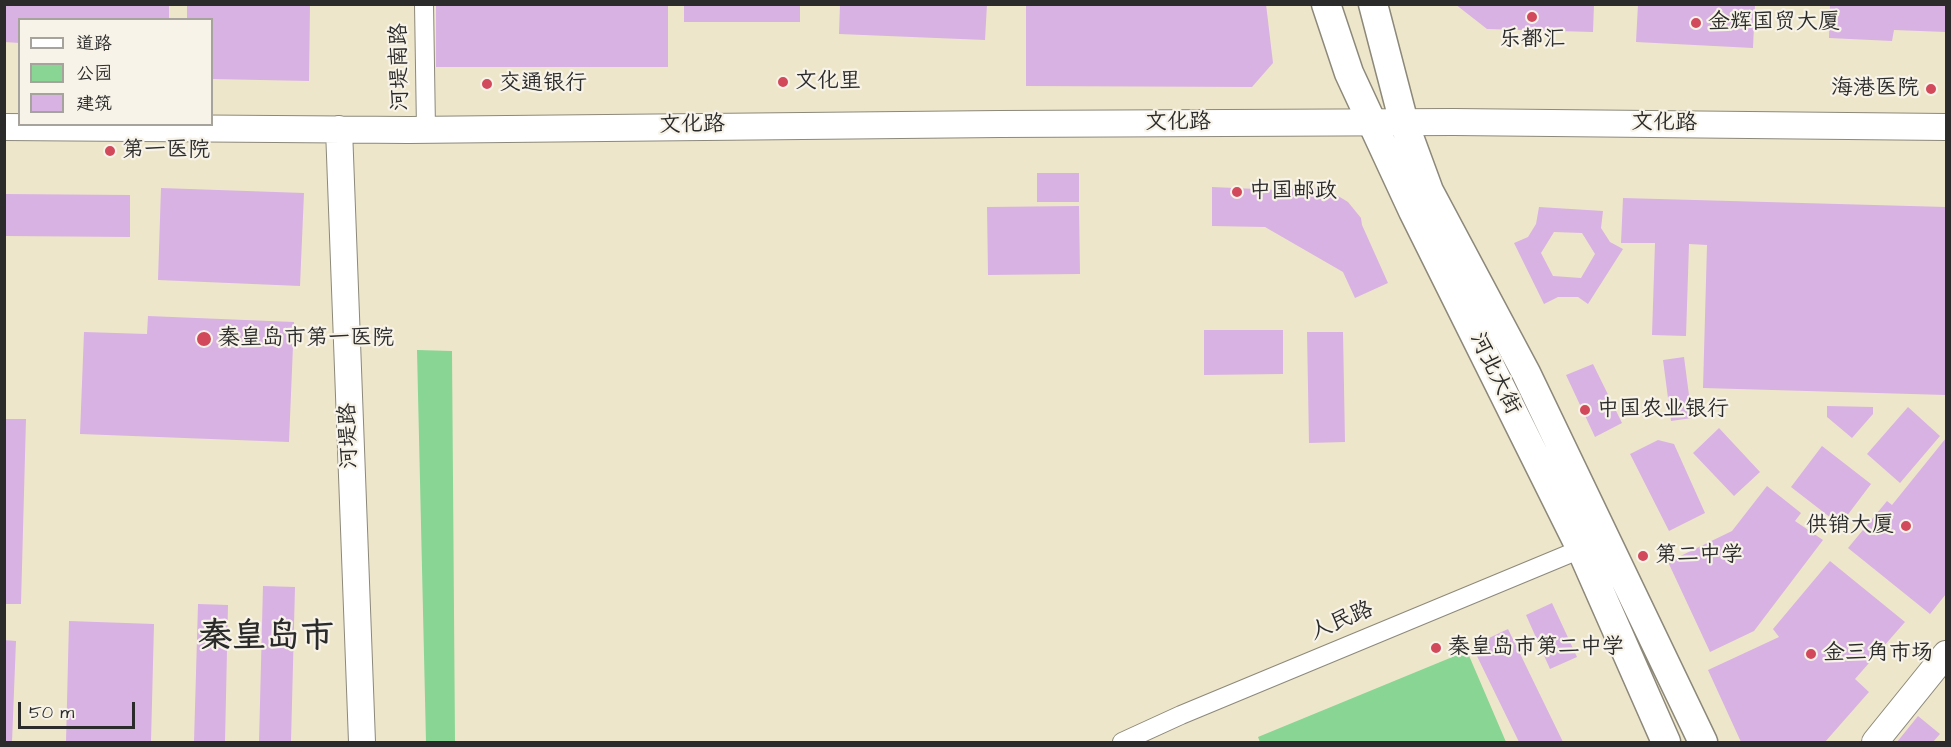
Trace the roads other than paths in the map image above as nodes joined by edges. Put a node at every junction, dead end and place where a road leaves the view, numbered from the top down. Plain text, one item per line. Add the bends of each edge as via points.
1 (424, 4) edge
2 (1326, 4) edge
3 (1373, 4) edge
4 (1373, 123) junction
5 (1404, 123) junction
6 (4, 127) edge
7 (1947, 127) edge
8 (339, 129) junction
9 (417, 129) junction
10 (1581, 549) junction
11 (1947, 654) edge
12 (362, 742) edge
13 (1122, 742) edge
14 (1666, 742) edge
15 (1703, 742) edge
16 (1875, 742) edge

1 - 9 street, 河堤南路
2 - 4 main road, 河北大街 via 1349,73
3 - 5 main road
4 - 5 main road, 文化路
4 - 9 main road, 文化路
4 - 10 main road, 河北大街
5 - 7 main road, 文化路
5 - 15 main road via 1429,190 1530,383
6 - 8 main road
8 - 9 main road, 文化路
8 - 12 main road, 河堤路
10 - 13 street, 人民路
10 - 14 main road, 河北大街
11 - 16 main road

